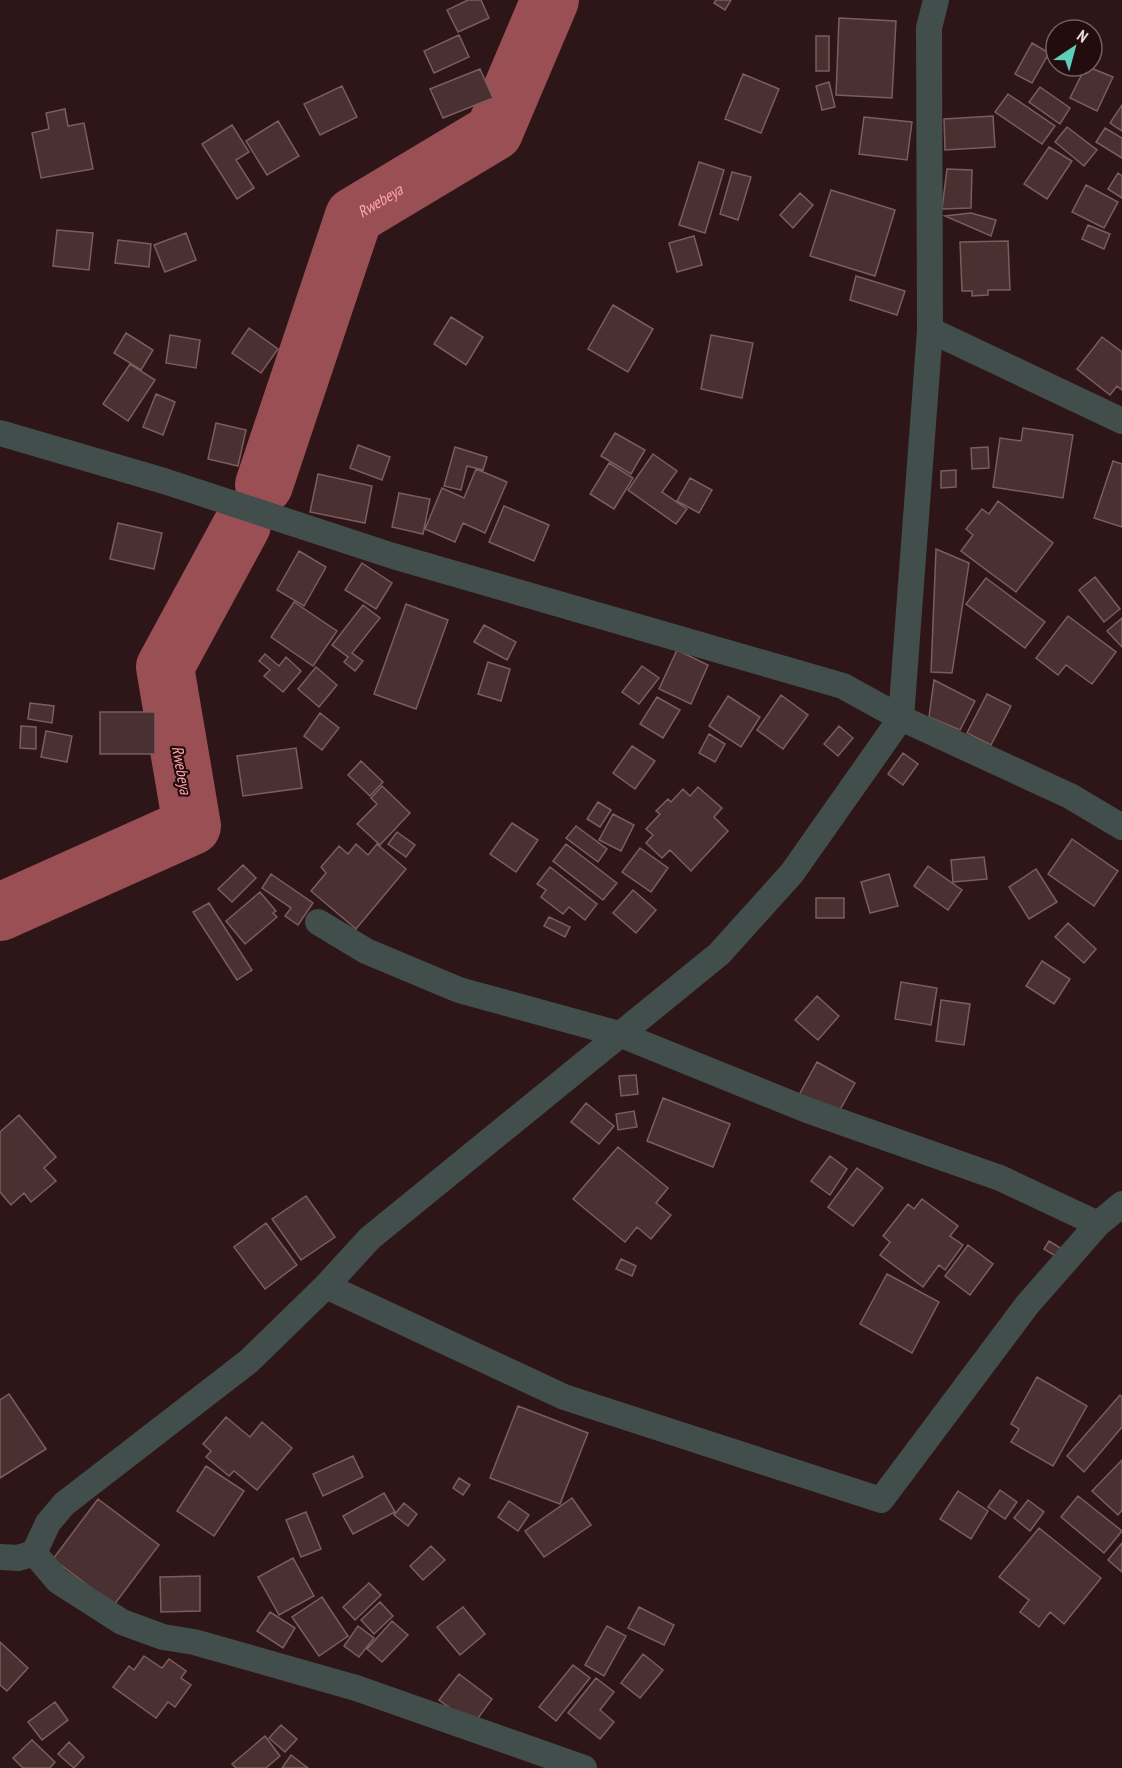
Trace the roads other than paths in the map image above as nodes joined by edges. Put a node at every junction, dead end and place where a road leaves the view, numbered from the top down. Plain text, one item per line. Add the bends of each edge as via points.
1 (936, 0) edge
2 (930, 330) junction
3 (1122, 421) edge
4 (0, 433) edge
5 (901, 718) junction
6 (1122, 827) edge
7 (318, 922) dead end
8 (619, 1034) junction
9 (1122, 1204) edge
10 (1098, 1224) junction
11 (326, 1287) junction
12 (34, 1553) junction
13 (0, 1557) edge
14 (584, 1768) edge

1 - 2 street via 929,28
2 - 3 street
2 - 5 street
4 - 5 street via 164,481 393,556 843,686
5 - 6 street via 1070,796
5 - 8 street via 785,881 719,954
7 - 8 street via 366,951 459,990
8 - 10 street via 807,1110 1000,1178
8 - 11 street via 370,1238
9 - 10 street
10 - 11 street via 1027,1305 881,1500 564,1397
11 - 12 street via 249,1361 64,1504 48,1523
12 - 13 street via 18,1558
12 - 14 street via 58,1581 122,1622 163,1637 194,1642 356,1688

